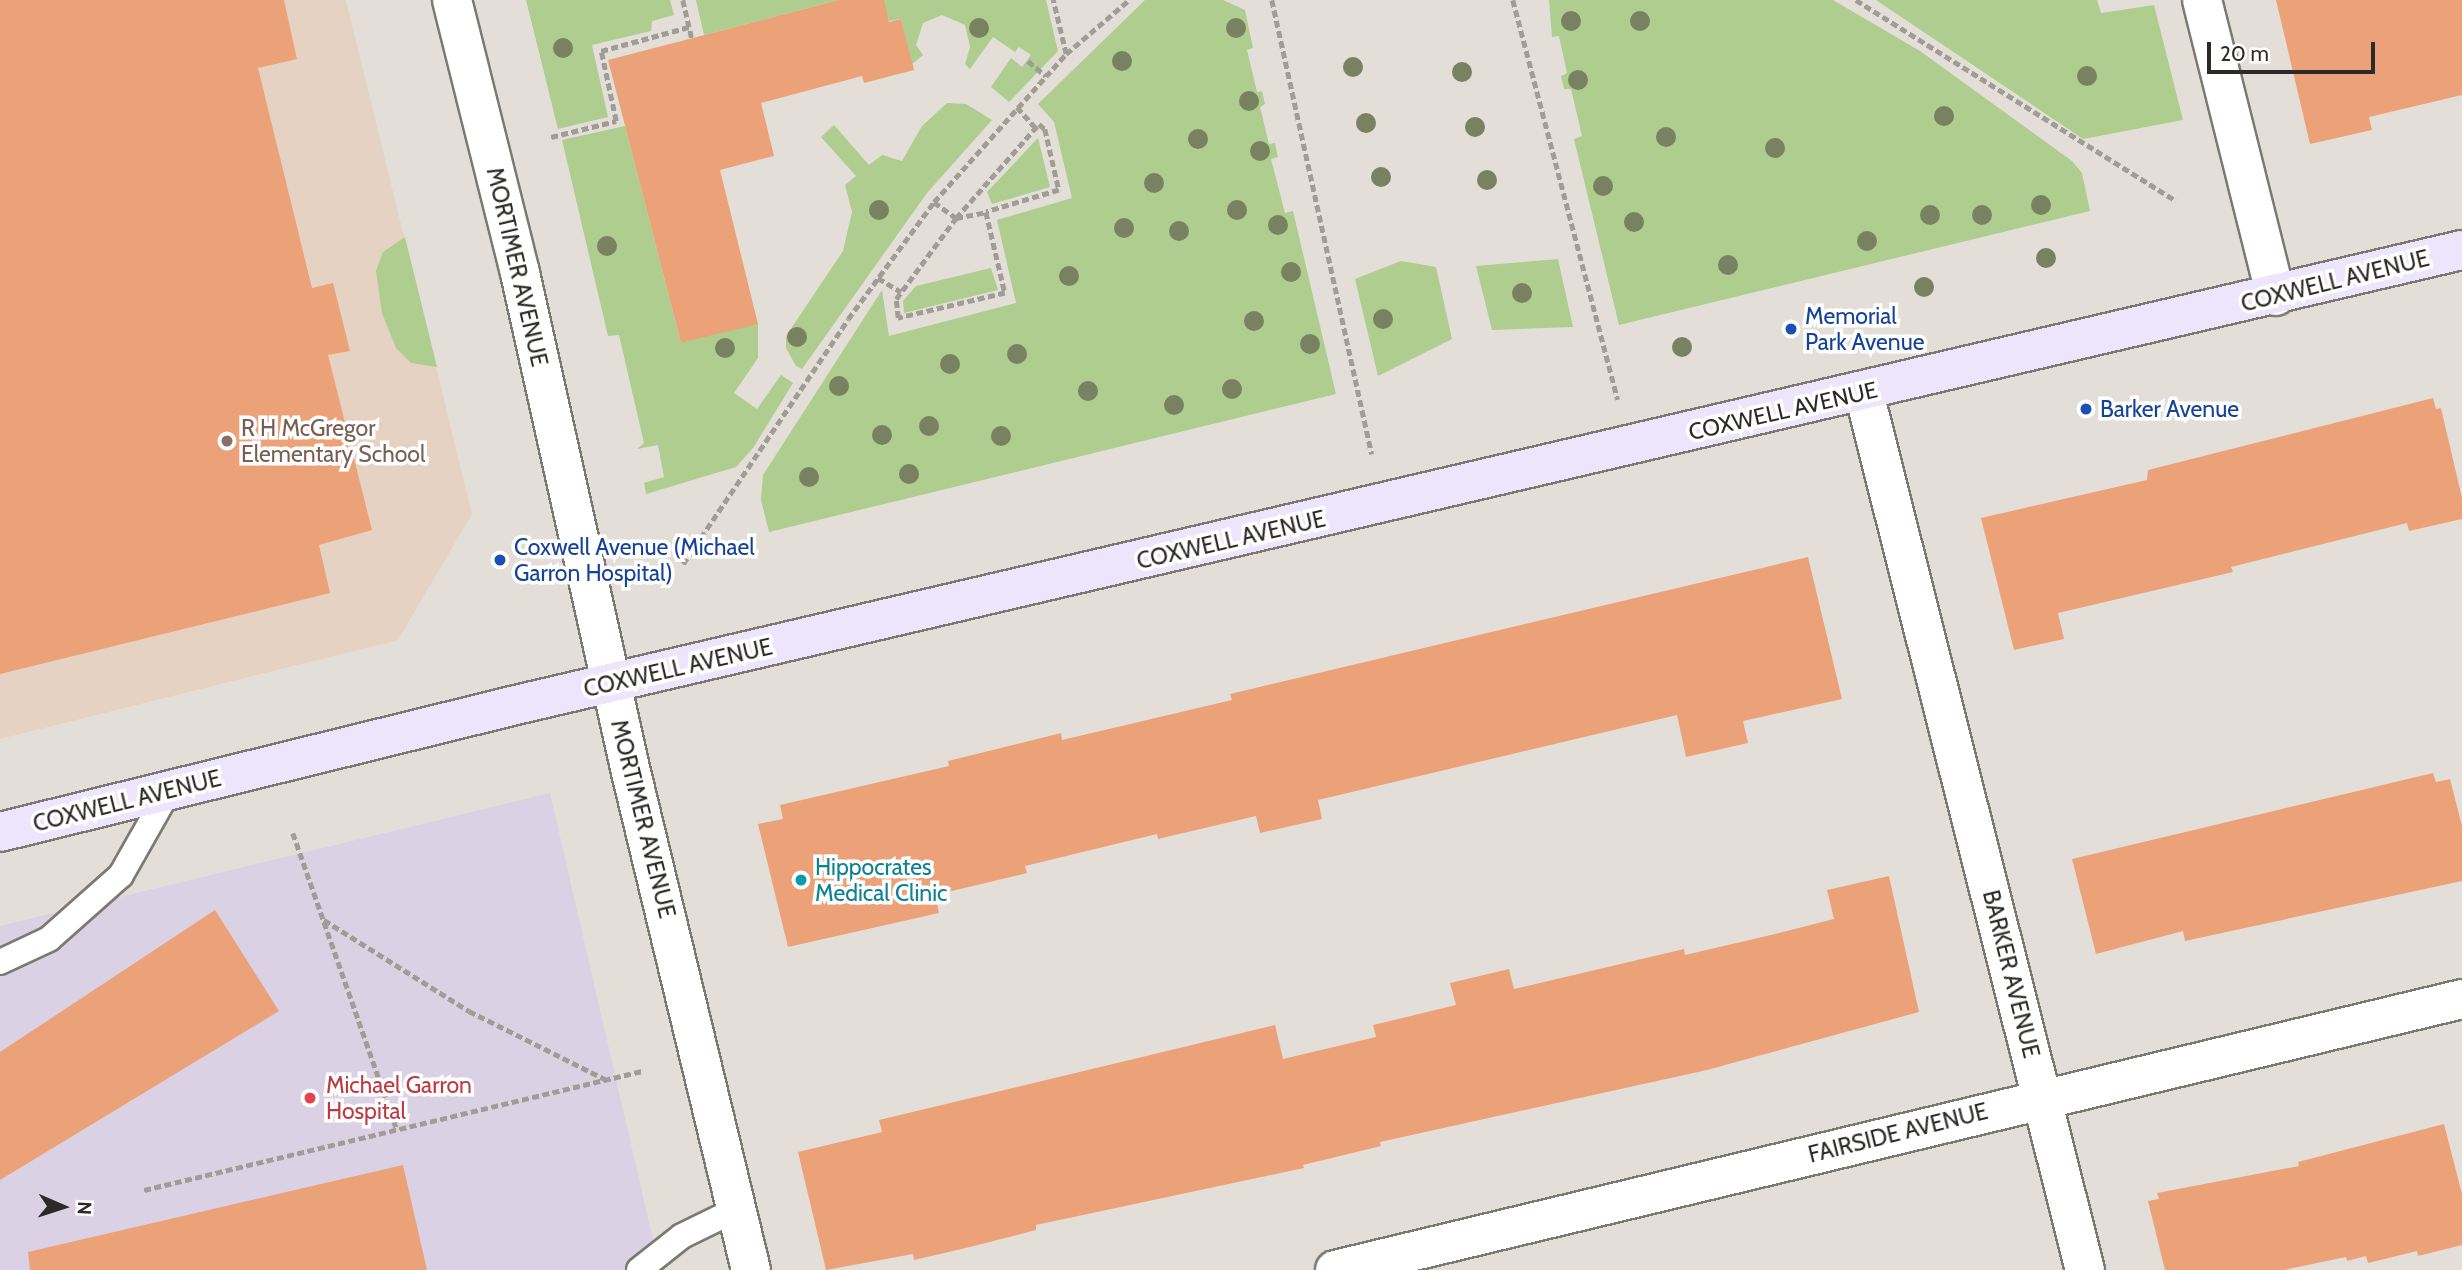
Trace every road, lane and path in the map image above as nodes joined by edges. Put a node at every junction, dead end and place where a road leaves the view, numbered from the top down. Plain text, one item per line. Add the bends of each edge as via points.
1 (452, 0) edge
2 (683, 0) edge
3 (1053, 0) edge
4 (1129, 0) edge
5 (1272, 0) edge
6 (1513, 0) edge
7 (1856, 0) edge
8 (2202, 0) edge
9 (689, 27) junction
10 (692, 38) dead end
11 (1066, 54) junction
12 (1028, 61) dead end
13 (1046, 76) junction
14 (1017, 107) junction
15 (1036, 128) junction
16 (551, 137) dead end
17 (2176, 201) dead end
18 (934, 202) junction
19 (986, 212) junction
20 (956, 218) junction
21 (2462, 250) edge
22 (878, 278) junction
23 (901, 292) junction
24 (2276, 296) junction
25 (1864, 393) junction
26 (1629, 446) junction
27 (1384, 504) junction
28 (683, 564) dead end
29 (611, 683) junction
30 (167, 792) junction
31 (0, 832) edge
32 (293, 833) dead end
33 (324, 920) junction
34 (0, 962) edge
35 (2462, 999) edge
36 (642, 1071) dead end
37 (607, 1080) junction
38 (2043, 1098) junction
39 (396, 1127) junction
40 (144, 1190) dead end
41 (737, 1209) junction
42 (639, 1270) edge
43 (751, 1270) edge
44 (1335, 1270) edge
45 (2085, 1270) edge

1 - 29 street, MORTIMER AVENUE via 520,273
2 - 9 path
3 - 11 path
4 - 11 path
5 - 27 path
6 - 26 path
7 - 17 path
8 - 24 street
9 - 10 path
9 - 16 path via 601,51 616,121
11 - 13 path
12 - 13 path
13 - 14 path
14 - 15 path
14 - 18 path
15 - 19 path via 1039,124 1045,129 1059,190
15 - 20 path
18 - 20 path
18 - 22 path
19 - 20 path
19 - 23 path via 1005,293 898,318 896,299
20 - 23 path
21 - 24 main road, COXWELL AVENUE
22 - 23 path
22 - 28 path
24 - 25 main road, COXWELL AVENUE
25 - 26 main road, COXWELL AVENUE
25 - 38 street, BARKER AVENUE
26 - 27 main road, COXWELL AVENUE
27 - 29 main road, COXWELL AVENUE
29 - 30 main road, COXWELL AVENUE
29 - 41 street, MORTIMER AVENUE
30 - 31 main road, COXWELL AVENUE
30 - 34 lane via 121,875 49,939
32 - 33 path
33 - 37 path via 469,1012
33 - 39 path
35 - 38 street, FAIRSIDE AVENUE
36 - 37 path
37 - 39 path
38 - 44 street, FAIRSIDE AVENUE
38 - 45 street, BARKER AVENUE
39 - 40 path
41 - 42 lane via 682,1236
41 - 43 street, MORTIMER AVENUE

